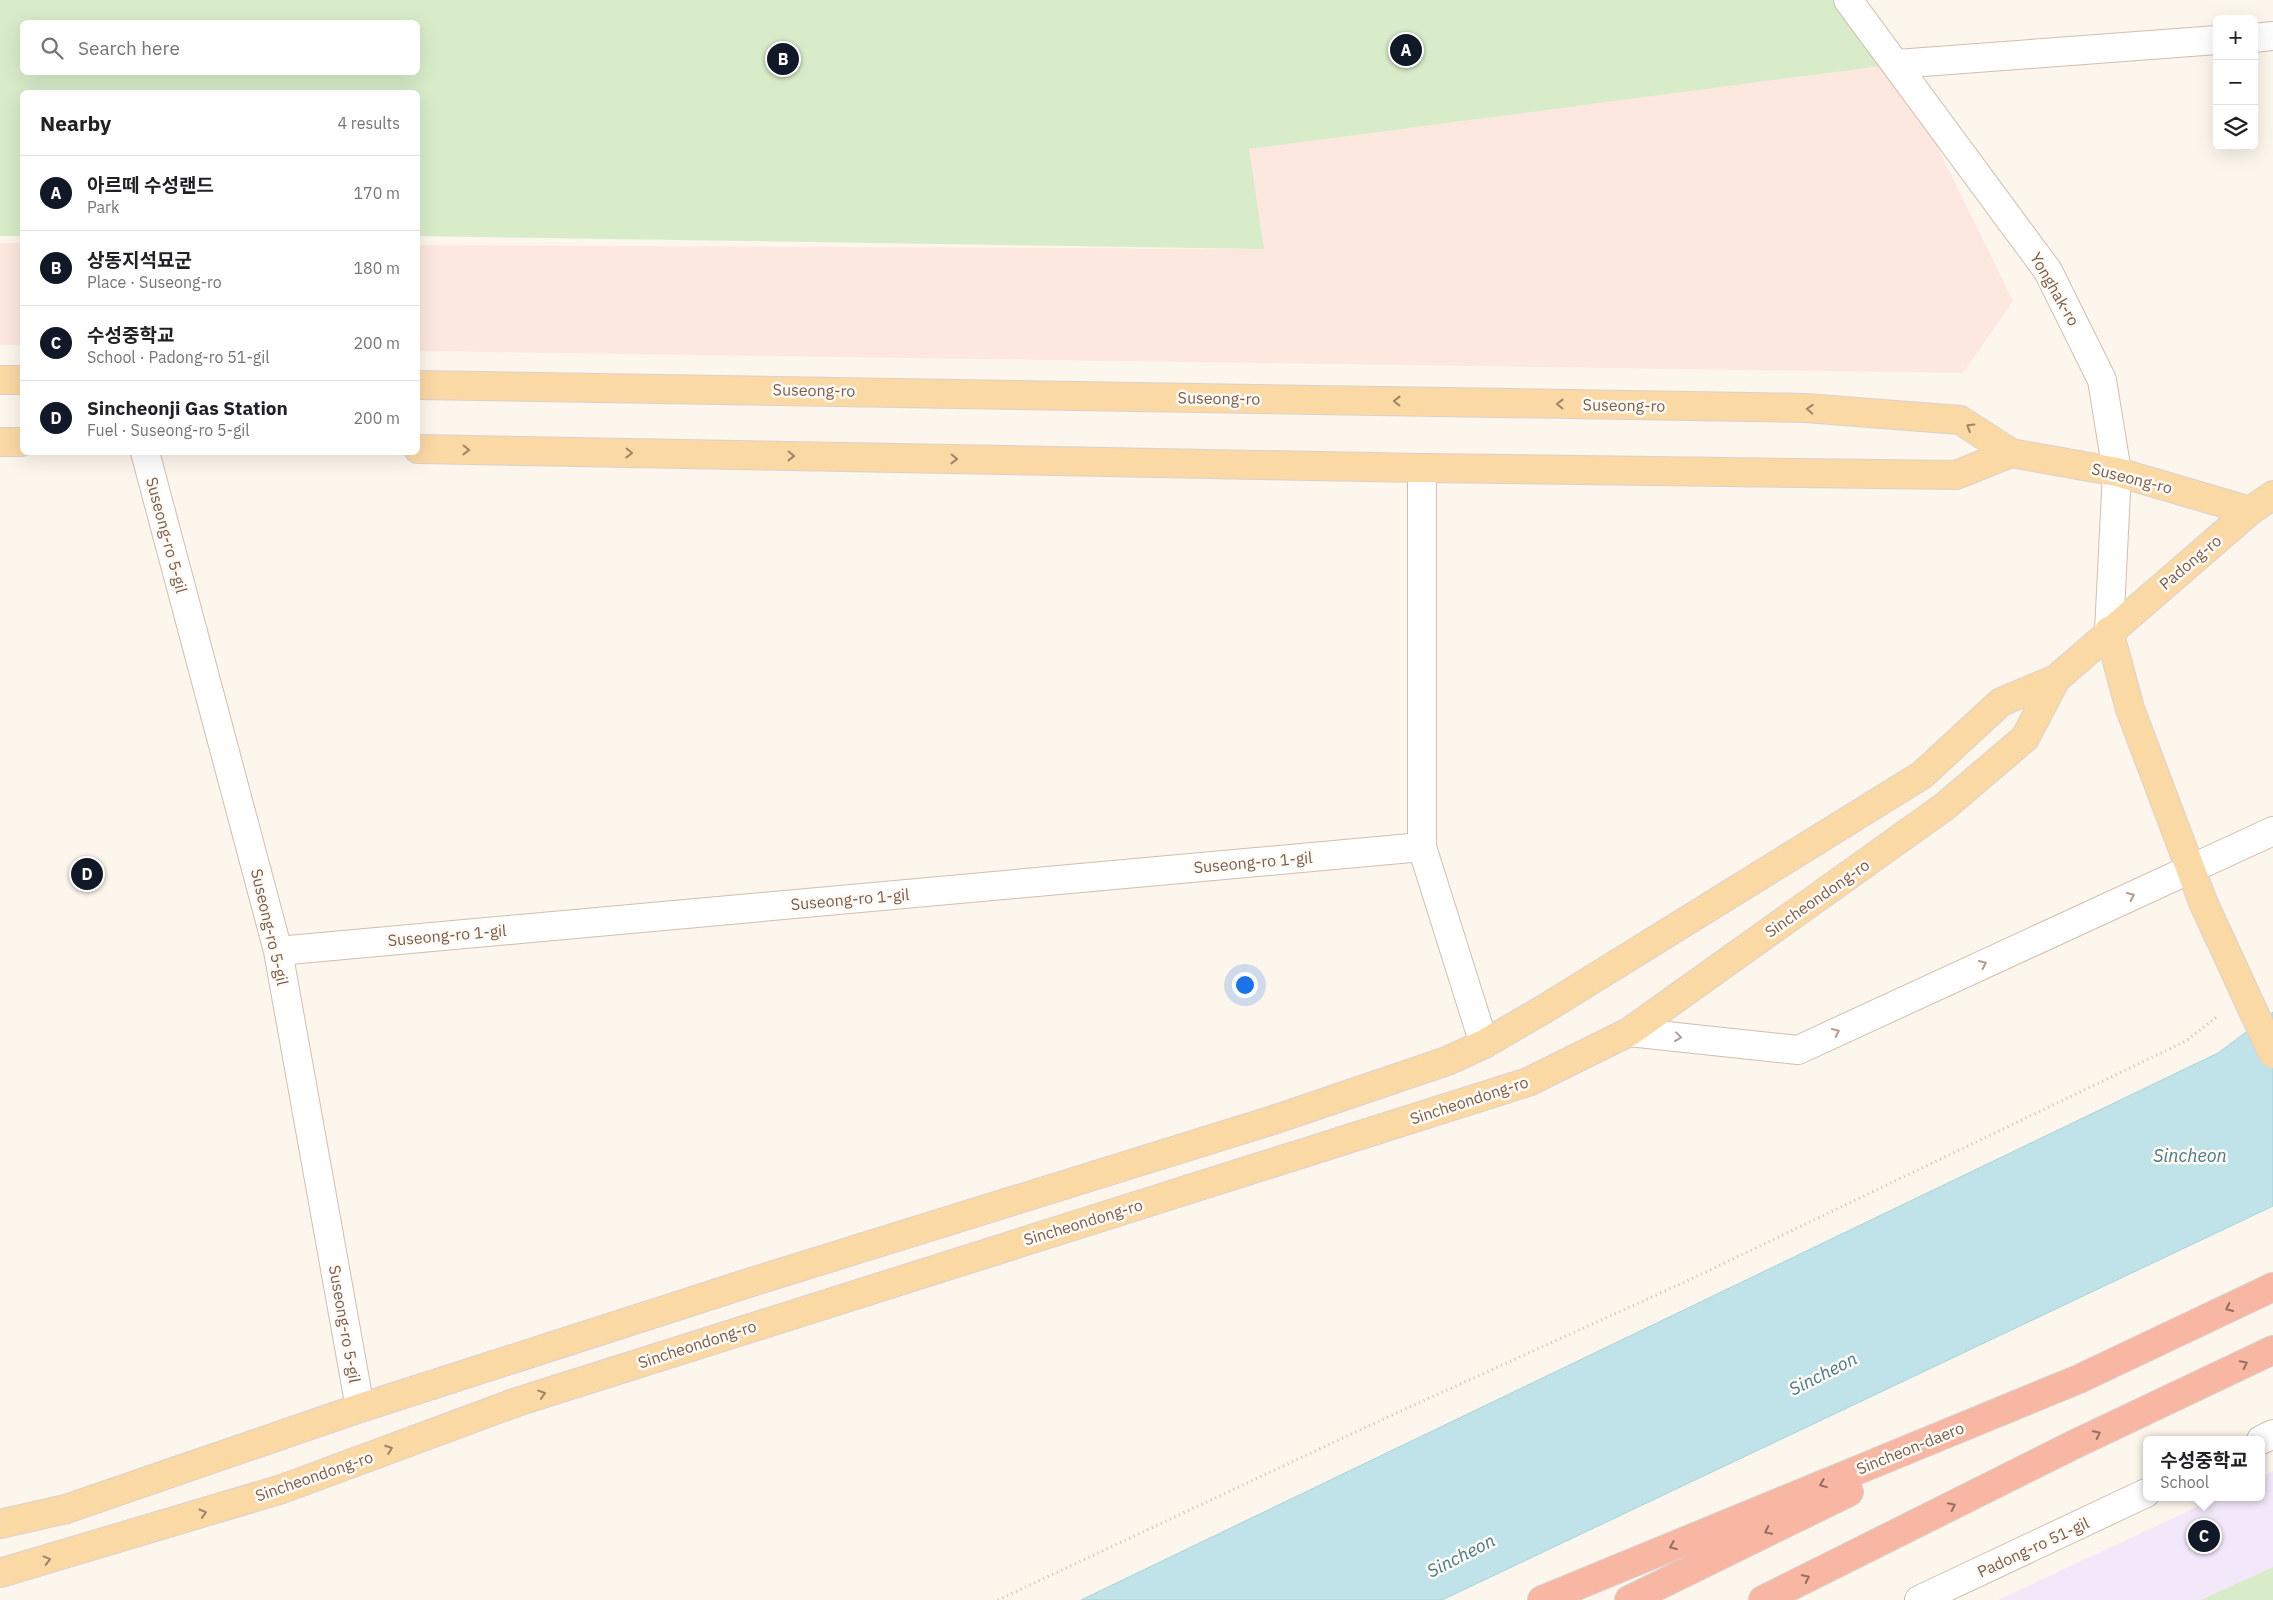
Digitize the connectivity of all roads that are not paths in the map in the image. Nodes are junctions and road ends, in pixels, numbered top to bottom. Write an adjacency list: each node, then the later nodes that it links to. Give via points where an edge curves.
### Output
1 (1848, 0): 5 (street, Yonghak-ro)
2 (2273, 36): 3 (street)
3 (2258, 38)
4 (2213, 40): 5 (street)
5 (1897, 64): 15 (street, Yonghak-ro, via 2048,271 2102,380)
6 (0, 380): 7 (main road)
7 (20, 380)
8 (420, 385): 12 (main road, Suseong-ro, one-way to 8, via 1960,420 1805,408)
9 (0, 442): 10 (main road)
10 (20, 442)
11 (420, 449): 14 (main road, one-way to 14)
12 (2011, 453): 14 (main road, via 1956,475); 15 (main road, Suseong-ro)
13 (146, 455): 23 (street, Suseong-ro 5-gil)
14 (1422, 468): 21 (street)
15 (2117, 472): 17 (main road, Suseong-ro); 18 (street, Yonghak-ro)
16 (2273, 495): 17 (main road, Padong-ro)
17 (2250, 511): 18 (main road, Padong-ro)
18 (2109, 631): 19 (main road, Sincheondong-ro); 22 (main road, via 2130,709)
19 (2056, 679): 24 (main road, Sincheondong-ro, via 2025,738 1944,807); 25 (main road, Sincheondong-ro, via 2001,702 1922,775)
20 (2273, 831): 22 (street)
21 (1422, 847): 23 (street, Suseong-ro 1-gil); 25 (street)
22 (2188, 869): 24 (street, one-way to 22, via 1798,1050); 26 (main road, bridge)
23 (278, 951): 30 (street, Suseong-ro 5-gil)
24 (1629, 1032): 33 (main road, Sincheondong-ro, one-way to 24, via 282,1489 526,1399 1528,1082)
25 (1484, 1044): 30 (main road, Sincheondong-ro, via 1447,1061 1273,1120)
26 (2273, 1054)
27 (2273, 1287): 29 (highway, Sincheon-daero, one-way to 29)
28 (2273, 1350): 36 (highway, one-way to 28, via 2073,1445)
29 (2079, 1379): 34 (highway, Sincheon-daero, one-way to 34); 35 (highway, one-way to 35)
30 (360, 1408): 32 (main road, Sincheondong-ro, via 66,1509)
31 (2143, 1494): 37 (street, Padong-ro 51-gil)
32 (0, 1524)
33 (0, 1573)
34 (1542, 1600)
35 (1629, 1600)
36 (1763, 1600)
37 (1919, 1600)

